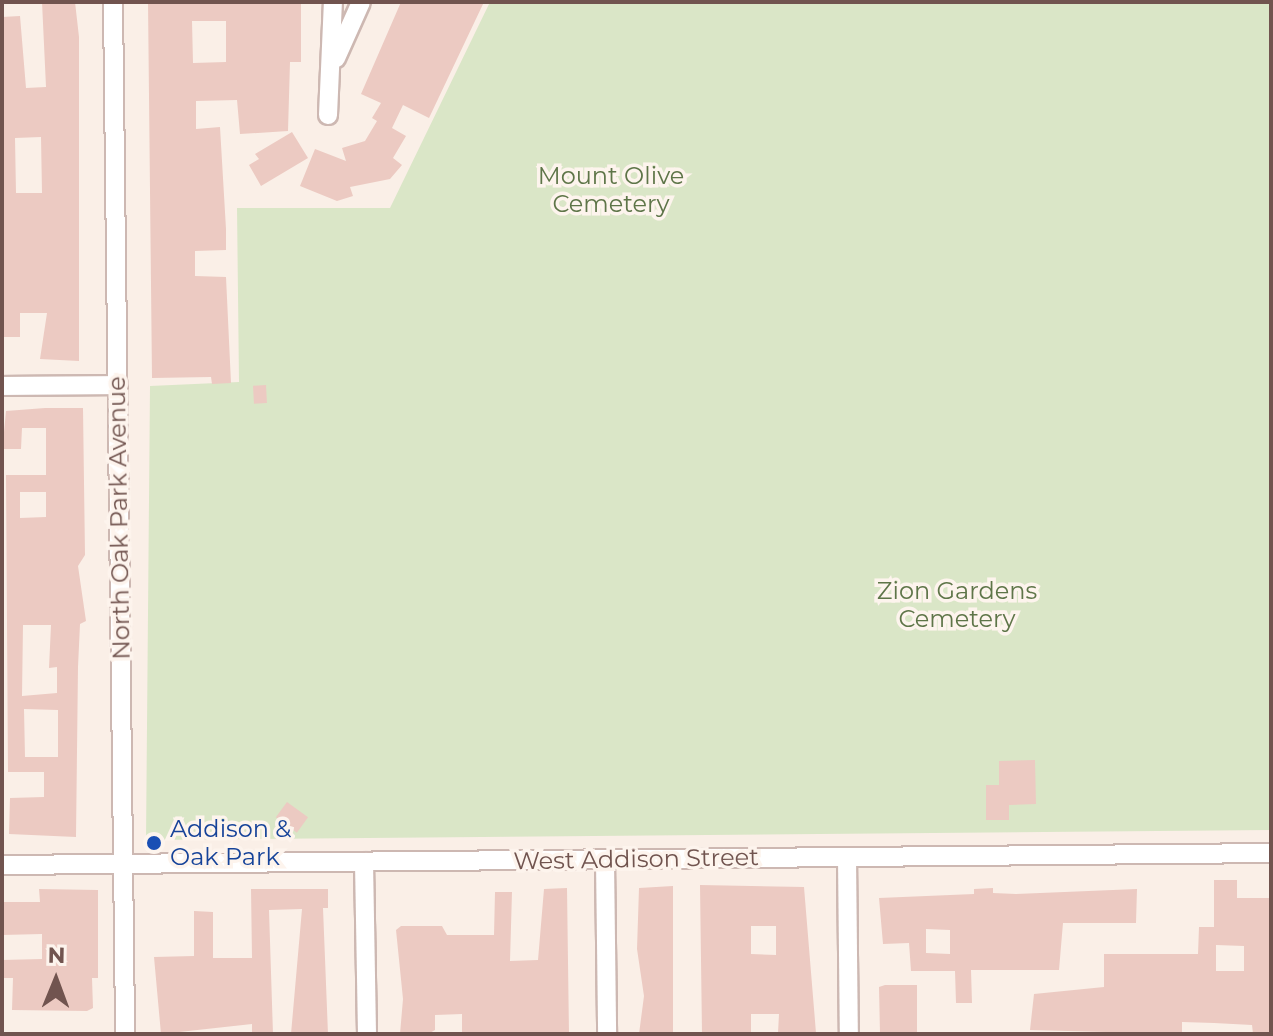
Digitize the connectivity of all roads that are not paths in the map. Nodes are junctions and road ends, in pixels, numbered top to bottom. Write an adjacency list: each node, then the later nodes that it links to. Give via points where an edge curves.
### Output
1 (113, 2): 6 (street, North Oak Park Avenue)
2 (333, 2): 4 (street)
3 (361, 2): 4 (street)
4 (333, 64): 5 (street)
5 (328, 115)
6 (118, 385): 7 (street); 12 (street, North Oak Park Avenue)
7 (2, 386)
8 (1271, 853): 9 (street, West Addison Street)
9 (847, 857): 10 (street, West Addison Street); 17 (street)
10 (605, 860): 11 (street, West Addison Street); 16 (street)
11 (364, 862): 12 (street, West Addison Street); 15 (street)
12 (123, 864): 13 (street, West Addison Street); 14 (street, North Oak Park Avenue)
13 (2, 865)
14 (125, 1034)
15 (367, 1034)
16 (607, 1034)
17 (849, 1034)

